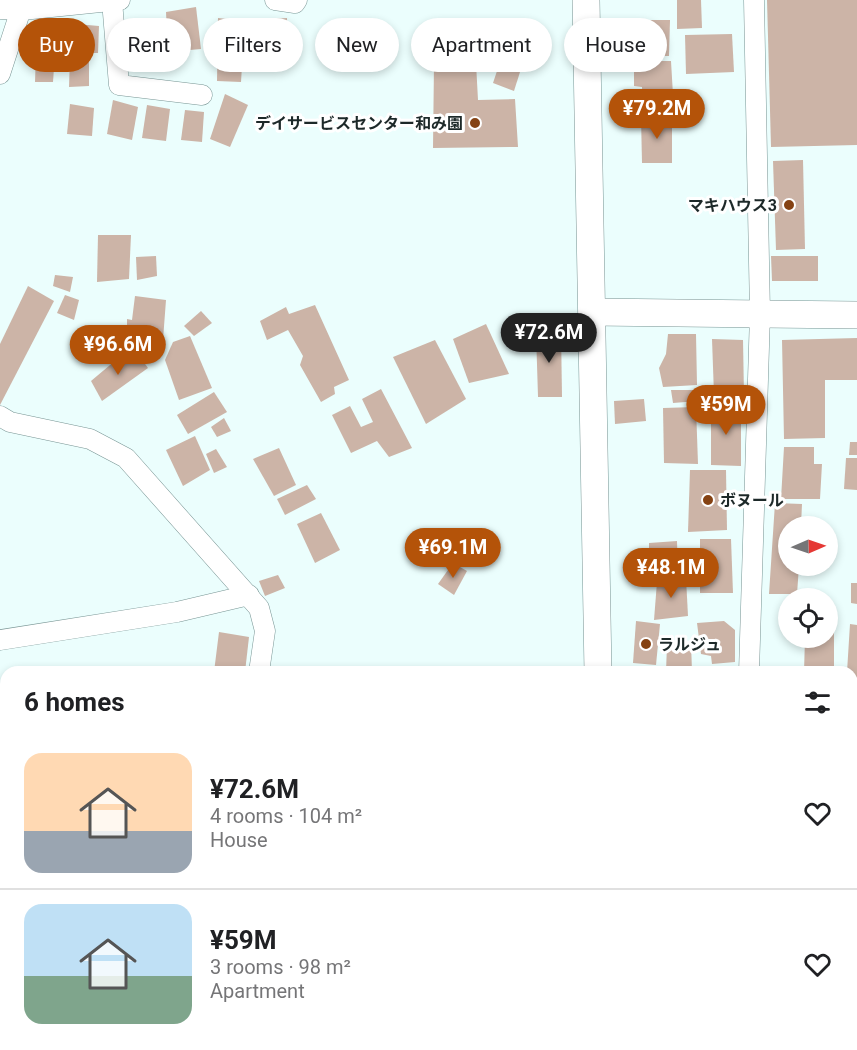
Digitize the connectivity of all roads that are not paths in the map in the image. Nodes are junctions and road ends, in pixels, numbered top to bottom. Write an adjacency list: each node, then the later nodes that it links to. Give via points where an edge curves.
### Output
1 (116, 0): 6 (street); 9 (street, via 119,85)
2 (275, 0): 3 (street)
3 (297, 0)
4 (586, 0): 10 (street)
5 (754, 0): 11 (street)
6 (23, 5): 7 (street); 8 (street)
7 (0, 9)
8 (0, 74)
9 (202, 95)
10 (593, 312): 11 (street); 17 (street)
11 (760, 314): 12 (street); 18 (street)
12 (857, 315)
13 (0, 416): 14 (street, via 10,422 90,439 126,458)
14 (249, 595): 15 (street, via 177,612); 16 (street, via 259,608 265,631)
15 (0, 640)
16 (260, 666)
17 (598, 666)
18 (749, 666)

